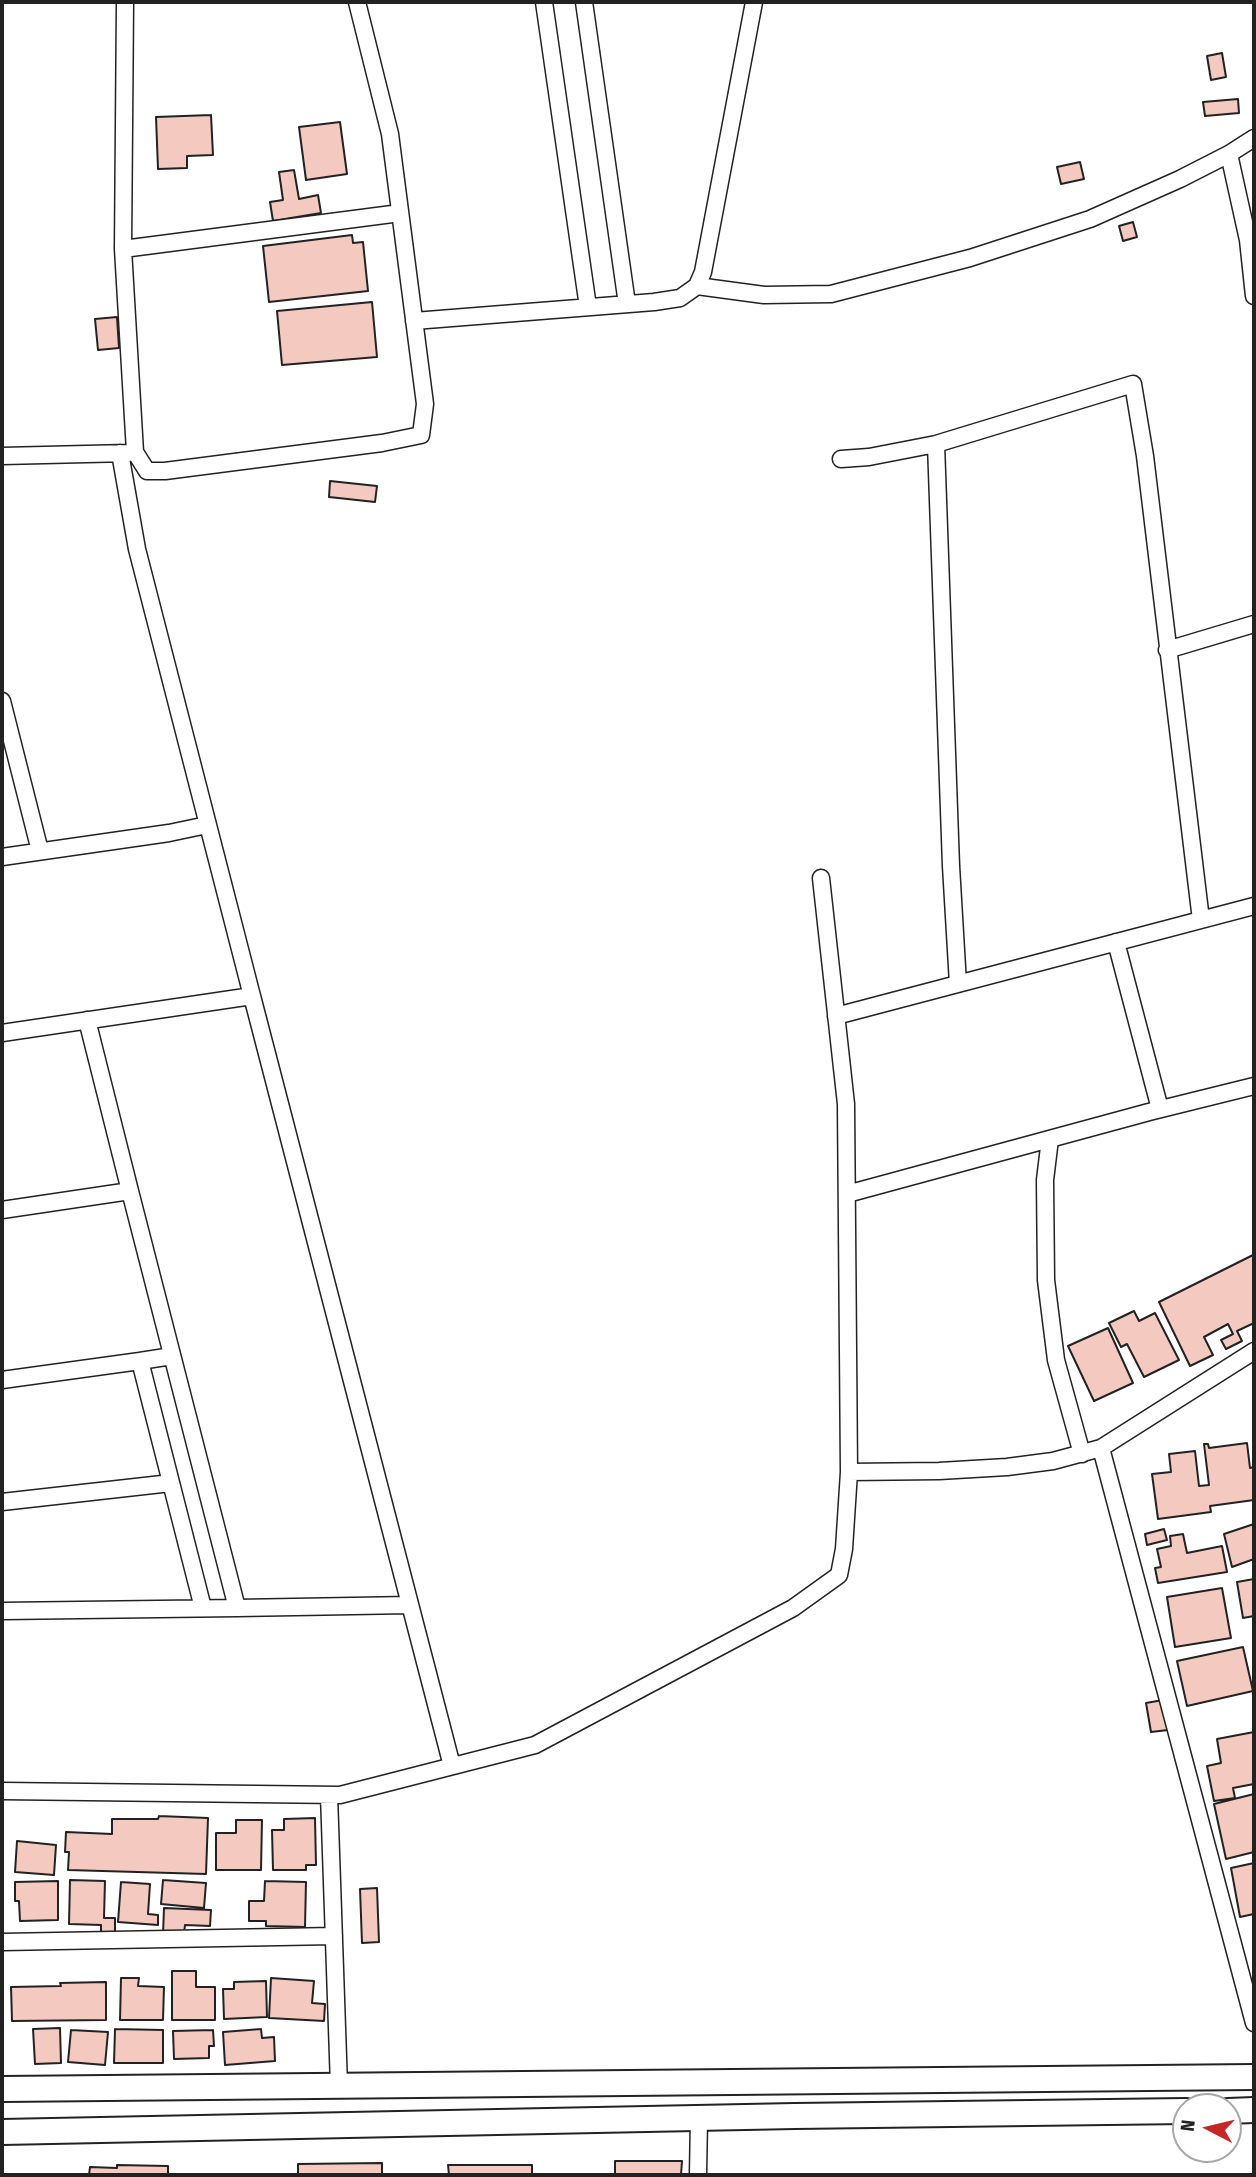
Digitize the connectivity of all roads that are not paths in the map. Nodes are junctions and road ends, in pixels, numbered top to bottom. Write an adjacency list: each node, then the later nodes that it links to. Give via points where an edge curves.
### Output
1 (125, 2): 9 (street)
2 (357, 2): 8 (street, via 390,134)
3 (544, 2): 13 (street)
4 (584, 2): 12 (street)
5 (754, 2): 10 (street)
6 (1254, 138): 7 (street)
7 (1229, 154): 10 (street, via 1090,219 970,258 831,294 764,295); 11 (street, via 1248,240)
8 (400, 213): 9 (street); 14 (street)
9 (123, 249): 16 (street)
10 (697, 286): 12 (street, via 680,298)
11 (1254, 296)
12 (627, 304): 13 (street)
13 (588, 307): 14 (street)
14 (414, 321): 16 (street, via 425,404 421,435 165,471 147,471)
15 (936, 444): 18 (street); 20 (street, via 1133,384); 29 (street)
16 (128, 453): 17 (street); 22 (street, via 137,549)
17 (2, 456)
18 (841, 459)
19 (1254, 624): 20 (street)
20 (1167, 650): 27 (street)
21 (2, 701): 23 (street)
22 (207, 825): 23 (street); 30 (street)
23 (40, 851): 24 (street)
24 (2, 857)
25 (821, 877): 31 (street)
26 (1254, 906): 27 (street)
27 (1201, 920): 28 (street)
28 (1116, 942): 29 (street); 35 (street)
29 (958, 984): 31 (street)
30 (252, 996): 32 (street); 49 (street)
31 (836, 1016): 38 (street, via 846,1104)
32 (87, 1020): 33 (street); 37 (street)
33 (2, 1033)
34 (1254, 1086): 35 (street)
35 (1160, 1109): 36 (street)
36 (1050, 1139): 38 (street); 45 (street, via 1045,1181 1046,1280 1056,1360)
37 (130, 1191): 39 (street); 41 (street)
38 (846, 1194): 46 (street)
39 (2, 1210)
40 (1254, 1350): 44 (street)
41 (173, 1356): 42 (street); 51 (street)
42 (140, 1361): 43 (street); 47 (street)
43 (2, 1380)
44 (1101, 1448): 45 (street); 58 (street)
45 (1082, 1454): 46 (street, via 1007,1467)
46 (849, 1472): 53 (street, via 839,1576 793,1608 535,1745)
47 (171, 1483): 48 (street); 50 (street)
48 (2, 1502)
49 (410, 1605): 51 (street); 53 (street)
50 (203, 1608): 51 (street); 52 (street)
51 (237, 1608)
52 (2, 1611)
53 (452, 1766): 55 (street)
54 (2, 1791): 55 (street)
55 (329, 1794): 56 (street)
56 (334, 1936): 57 (street); 60 (street)
57 (2, 1942)
58 (1254, 2023)
59 (1254, 2077): 60 (main road)
60 (339, 2086): 61 (main road)
61 (2, 2089)
62 (1172, 2111): 63 (main road)
63 (699, 2118): 64 (main road); 65 (street)
64 (2, 2132)
65 (698, 2175)

